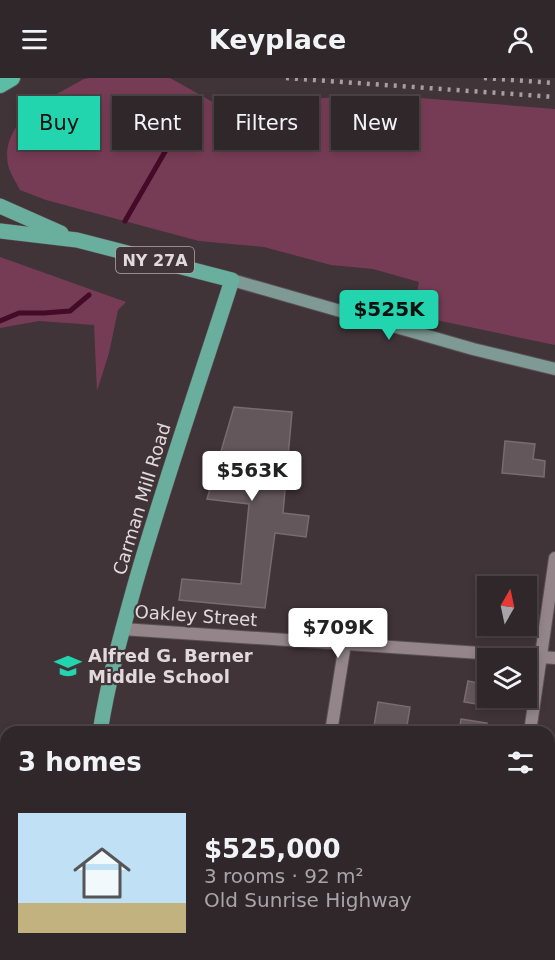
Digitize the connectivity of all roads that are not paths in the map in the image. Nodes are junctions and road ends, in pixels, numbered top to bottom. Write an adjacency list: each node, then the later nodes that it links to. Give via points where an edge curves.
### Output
1 (0, 206): 3 (main road, NY 27A)
2 (0, 231): 3 (main road, NY 27A)
3 (77, 240): 4 (main road, NY 27A)
4 (232, 280): 5 (main road); 7 (main road, Carman Mill Road)
5 (555, 369)
6 (555, 558): 9 (street)
7 (122, 630): 8 (street, Oakley Street); 11 (main road, Carman Mill Road)
8 (345, 644): 9 (street, Oakley Street); 12 (street)
9 (541, 657): 10 (street, Oakley Street); 13 (street)
10 (555, 658)
11 (101, 726)
12 (333, 726)
13 (531, 726)

